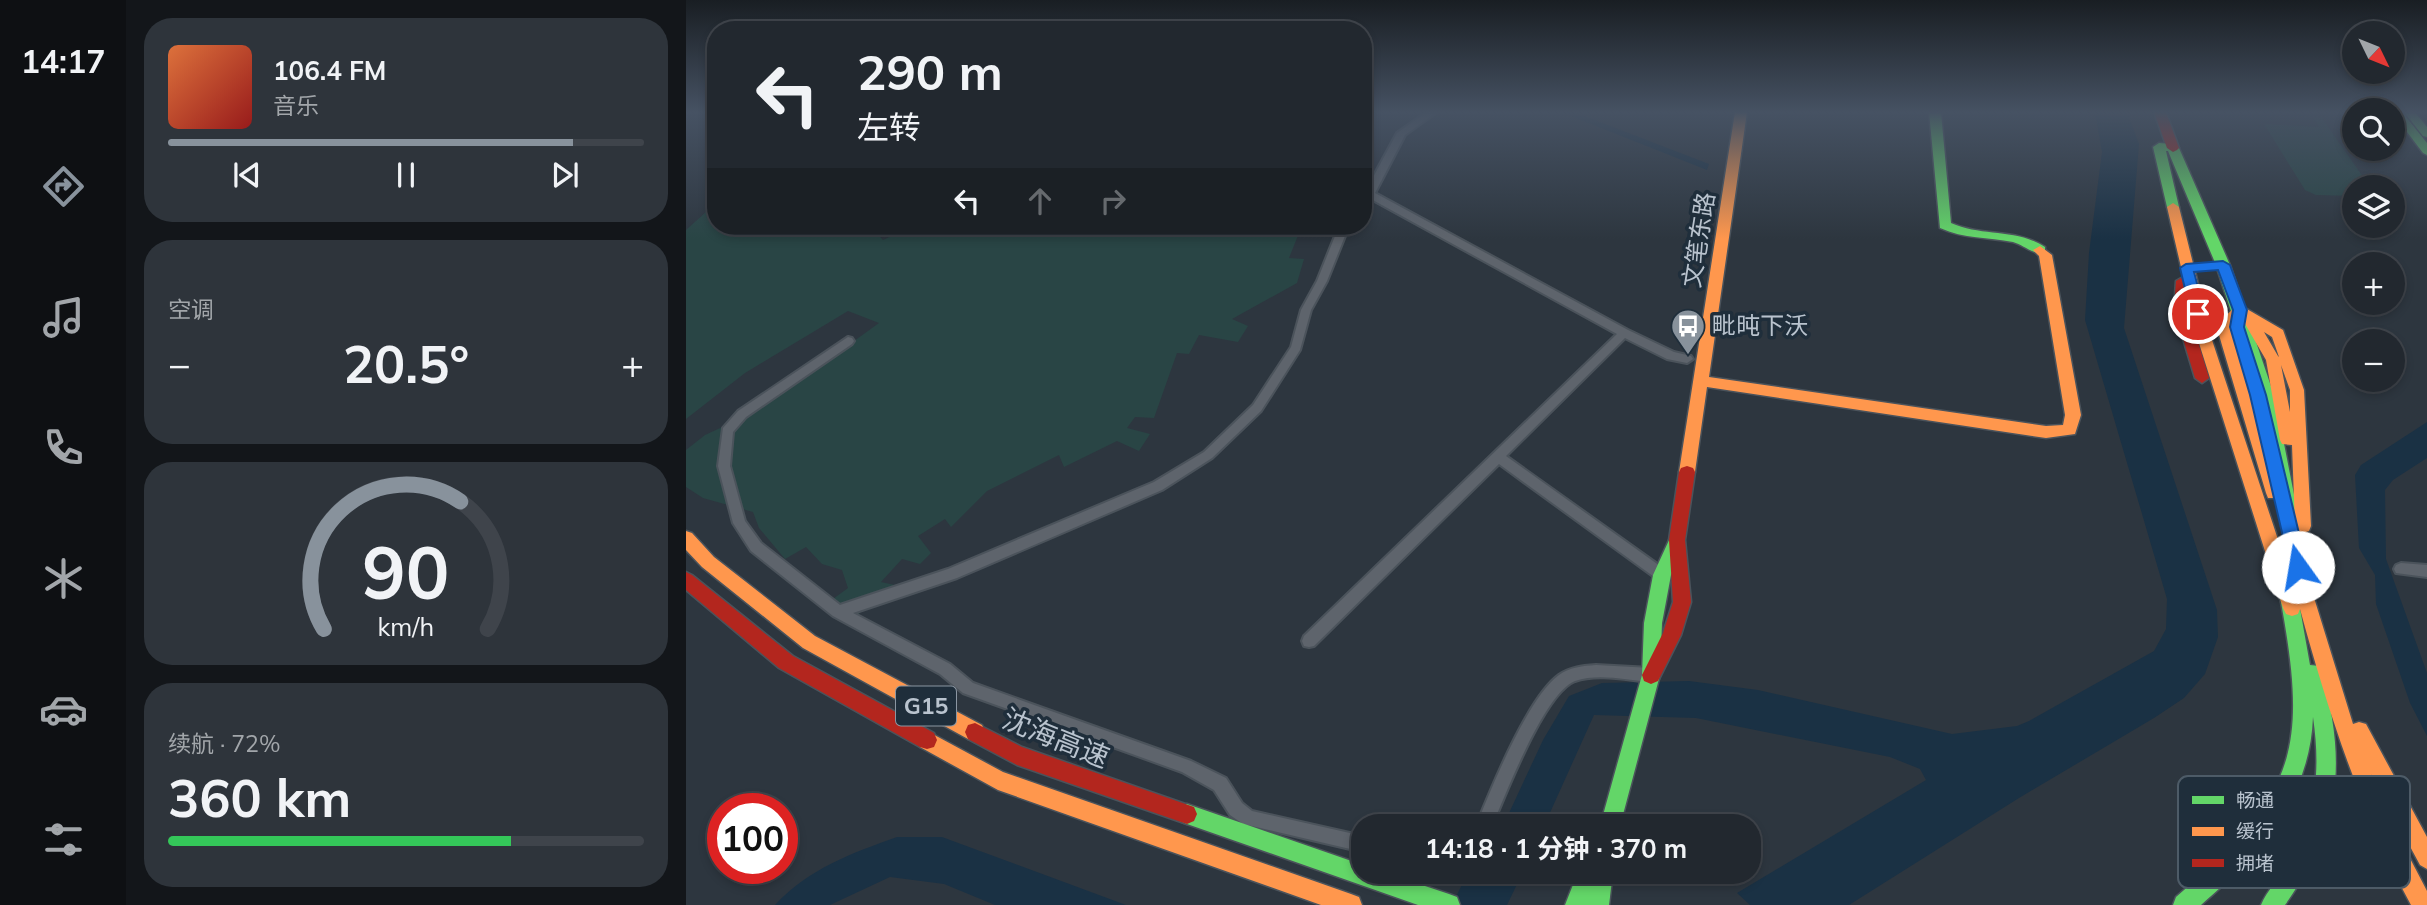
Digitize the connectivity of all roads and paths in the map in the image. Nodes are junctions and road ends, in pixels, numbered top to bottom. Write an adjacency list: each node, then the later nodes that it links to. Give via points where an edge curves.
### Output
1 (1390, 154): 6 (street)
2 (1735, 154): 14 (main road, 文笔东路)
3 (1939, 154): 14 (main road, via 1945,225 1960,233 2030,243 2044,253 2073,415 2070,430 2046,432)
4 (2168, 154): 9 (main road)
5 (2168, 154): 9 (main road)
6 (1372, 188)
7 (1372, 196): 11 (street)
8 (1340, 235): 24 (street, via 1306,310 1296,347 1257,408 1208,456 1158,486 965,568)
9 (2205, 267): 10 (main road); 23 (main road, via 2217,382)
10 (2240, 310): 22 (main road, via 2267,398); 22 (main road, via 2270,333 2292,400)
11 (1624, 333): 13 (street); 15 (street)
12 (848, 341): 24 (street, via 742,414 727,431 724,466 739,523 756,547)
13 (1687, 359)
14 (1700, 381): 17 (main road, 文笔东路)
15 (1498, 457): 20 (street); 25 (street)
16 (686, 538): 42 (main road, 沈海高速 / G15, via 708,562 809,642 1017,755)
17 (1677, 540): 20 (main road, 文笔东路); 26 (main road, 文笔东路, via 1681,610)
18 (2401, 569): 19 (street)
19 (2427, 571)
20 (1662, 575): 26 (main road, 文笔东路, via 1653,623)
21 (686, 580): 41 (main road, G15, via 786,662 998,780)
22 (2304, 591): 29 (main road, via 2332,696); 30 (main road)
23 (2292, 608): 27 (main road, via 2306,700 2304,742); 28 (main road, via 2321,701)
24 (838, 612): 34 (street, via 945,669 968,688 1186,766 1220,784 1236,809 1249,818)
25 (1309, 641)
26 (1651, 675): 31 (street, via 1586,672 1566,679 1531,724); 32 (main road, 文笔东路)
27 (2295, 776)
28 (2329, 776)
29 (2361, 776)
30 (2381, 776)
31 (1490, 814)
32 (1613, 814)
33 (2410, 828): 35 (main road)
34 (1351, 841)
35 (2427, 858)
36 (2410, 880): 47 (main road)
37 (1584, 884): 43 (main road)
38 (1601, 884): 44 (main road)
39 (2208, 888): 45 (main road)
40 (2284, 888): 46 (main road)
41 (1351, 905)
42 (1449, 905)
43 (1576, 905)
44 (1598, 905)
45 (2184, 905)
46 (2273, 905)
47 (2423, 905)

